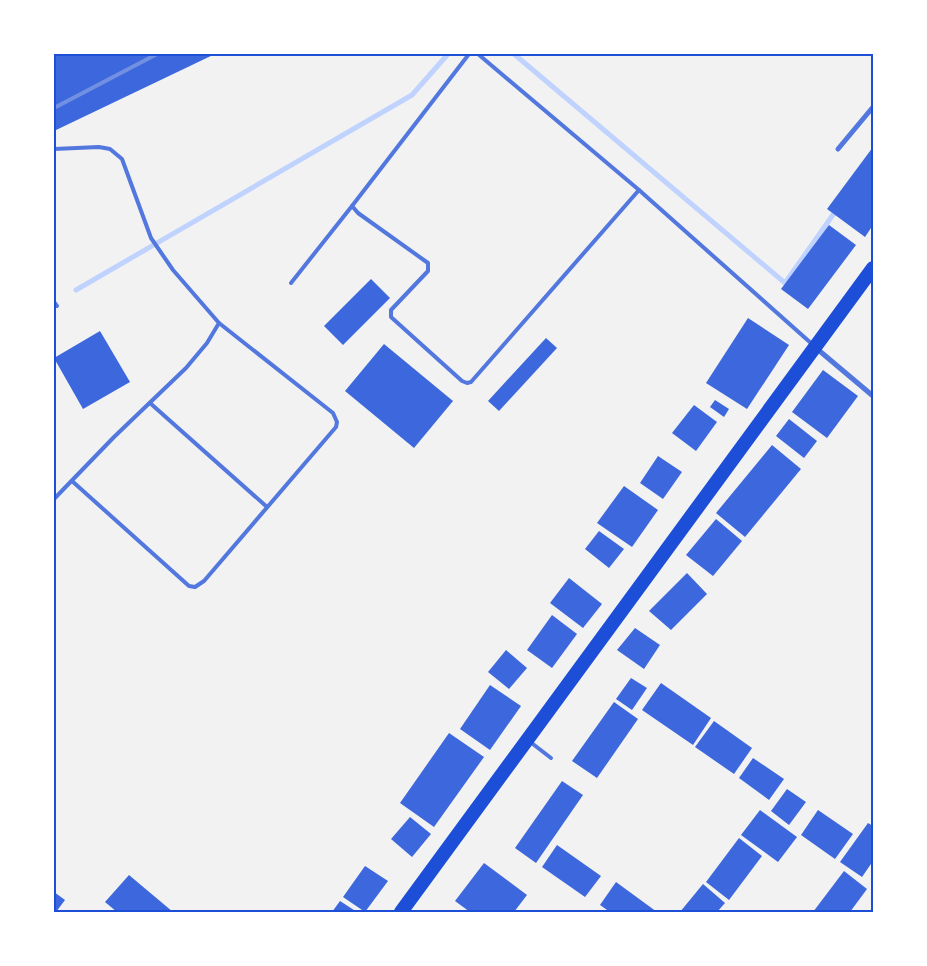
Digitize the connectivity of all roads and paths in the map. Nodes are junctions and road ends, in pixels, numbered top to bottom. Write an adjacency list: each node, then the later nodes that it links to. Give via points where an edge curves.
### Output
1 (469, 54): 7 (lane)
2 (478, 54): 6 (lane)
3 (873, 107): 5 (street)
4 (54, 149): 12 (lane, via 99,147 110,149 122,159 151,238 173,270)
5 (838, 149)
6 (639, 190): 7 (lane, via 469,383 462,381 391,317 391,310 428,271 428,263 358,214); 13 (lane)
7 (352, 206): 9 (lane)
8 (873, 268): 13 (highway)
9 (291, 283)
10 (54, 302): 11 (lane)
11 (57, 306)
12 (219, 323): 15 (lane, via 196,357); 18 (lane, via 333,413 337,422)
13 (816, 348): 14 (street); 19 (highway)
14 (873, 396)
15 (150, 403): 16 (lane); 18 (lane)
16 (72, 481): 17 (lane); 18 (lane, via 189,586 195,587 204,581)
17 (54, 498)
18 (267, 507)
19 (526, 740): 20 (lane); 21 (highway)
20 (551, 758)
21 (401, 912)

